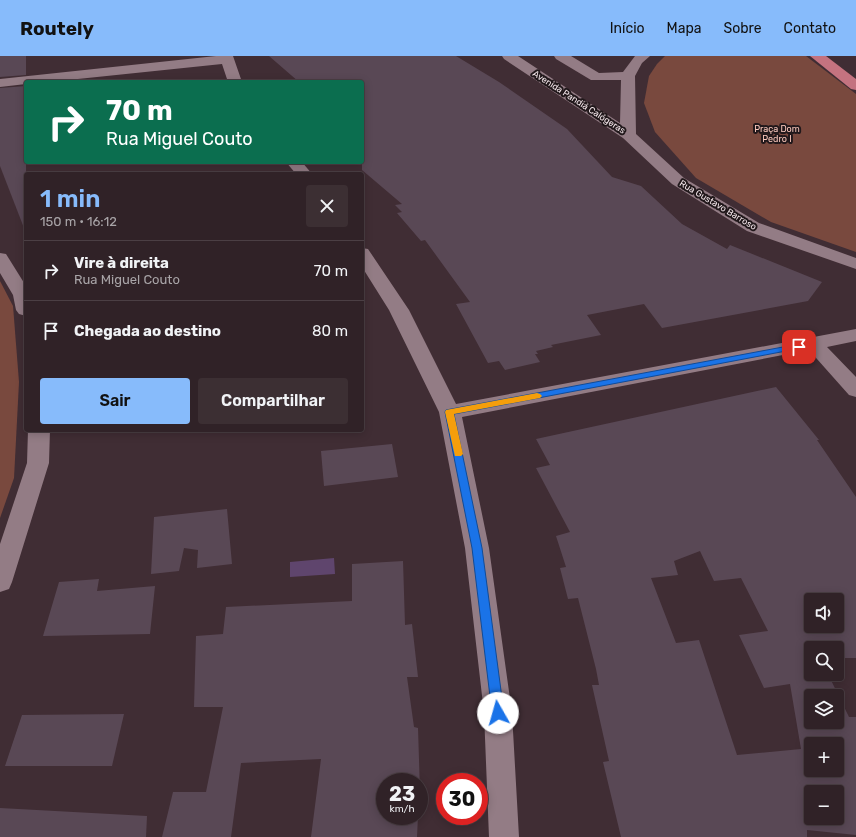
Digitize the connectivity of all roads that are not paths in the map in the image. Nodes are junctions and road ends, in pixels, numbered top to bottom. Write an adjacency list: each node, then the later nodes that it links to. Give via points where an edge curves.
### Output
1 (509, 56): 13 (street, Avenida Pandiá Calógeras)
2 (561, 56): 11 (street)
3 (643, 56): 6 (street)
4 (817, 56): 12 (main road)
5 (226, 57): 8 (street); 9 (street)
6 (628, 76): 11 (street); 14 (street)
7 (24, 80): 10 (street)
8 (26, 80)
9 (234, 80)
10 (0, 83)
11 (590, 85): 13 (street)
12 (856, 86)
13 (567, 94): 14 (street, Avenida Pandiá Calógeras)
14 (628, 135): 19 (street, Rua Gustavo Barroso, via 678,181 753,227)
15 (296, 164): 16 (street)
16 (302, 172)
17 (364, 256): 24 (street, via 399,310)
18 (0, 258): 20 (street)
19 (856, 264)
20 (24, 302)
21 (856, 336): 22 (street)
22 (814, 344): 23 (street); 24 (street)
23 (856, 390)
24 (450, 412): 27 (street, via 477,548 498,713)
25 (40, 432): 26 (street, via 38,463)
26 (0, 582)
27 (504, 837)

